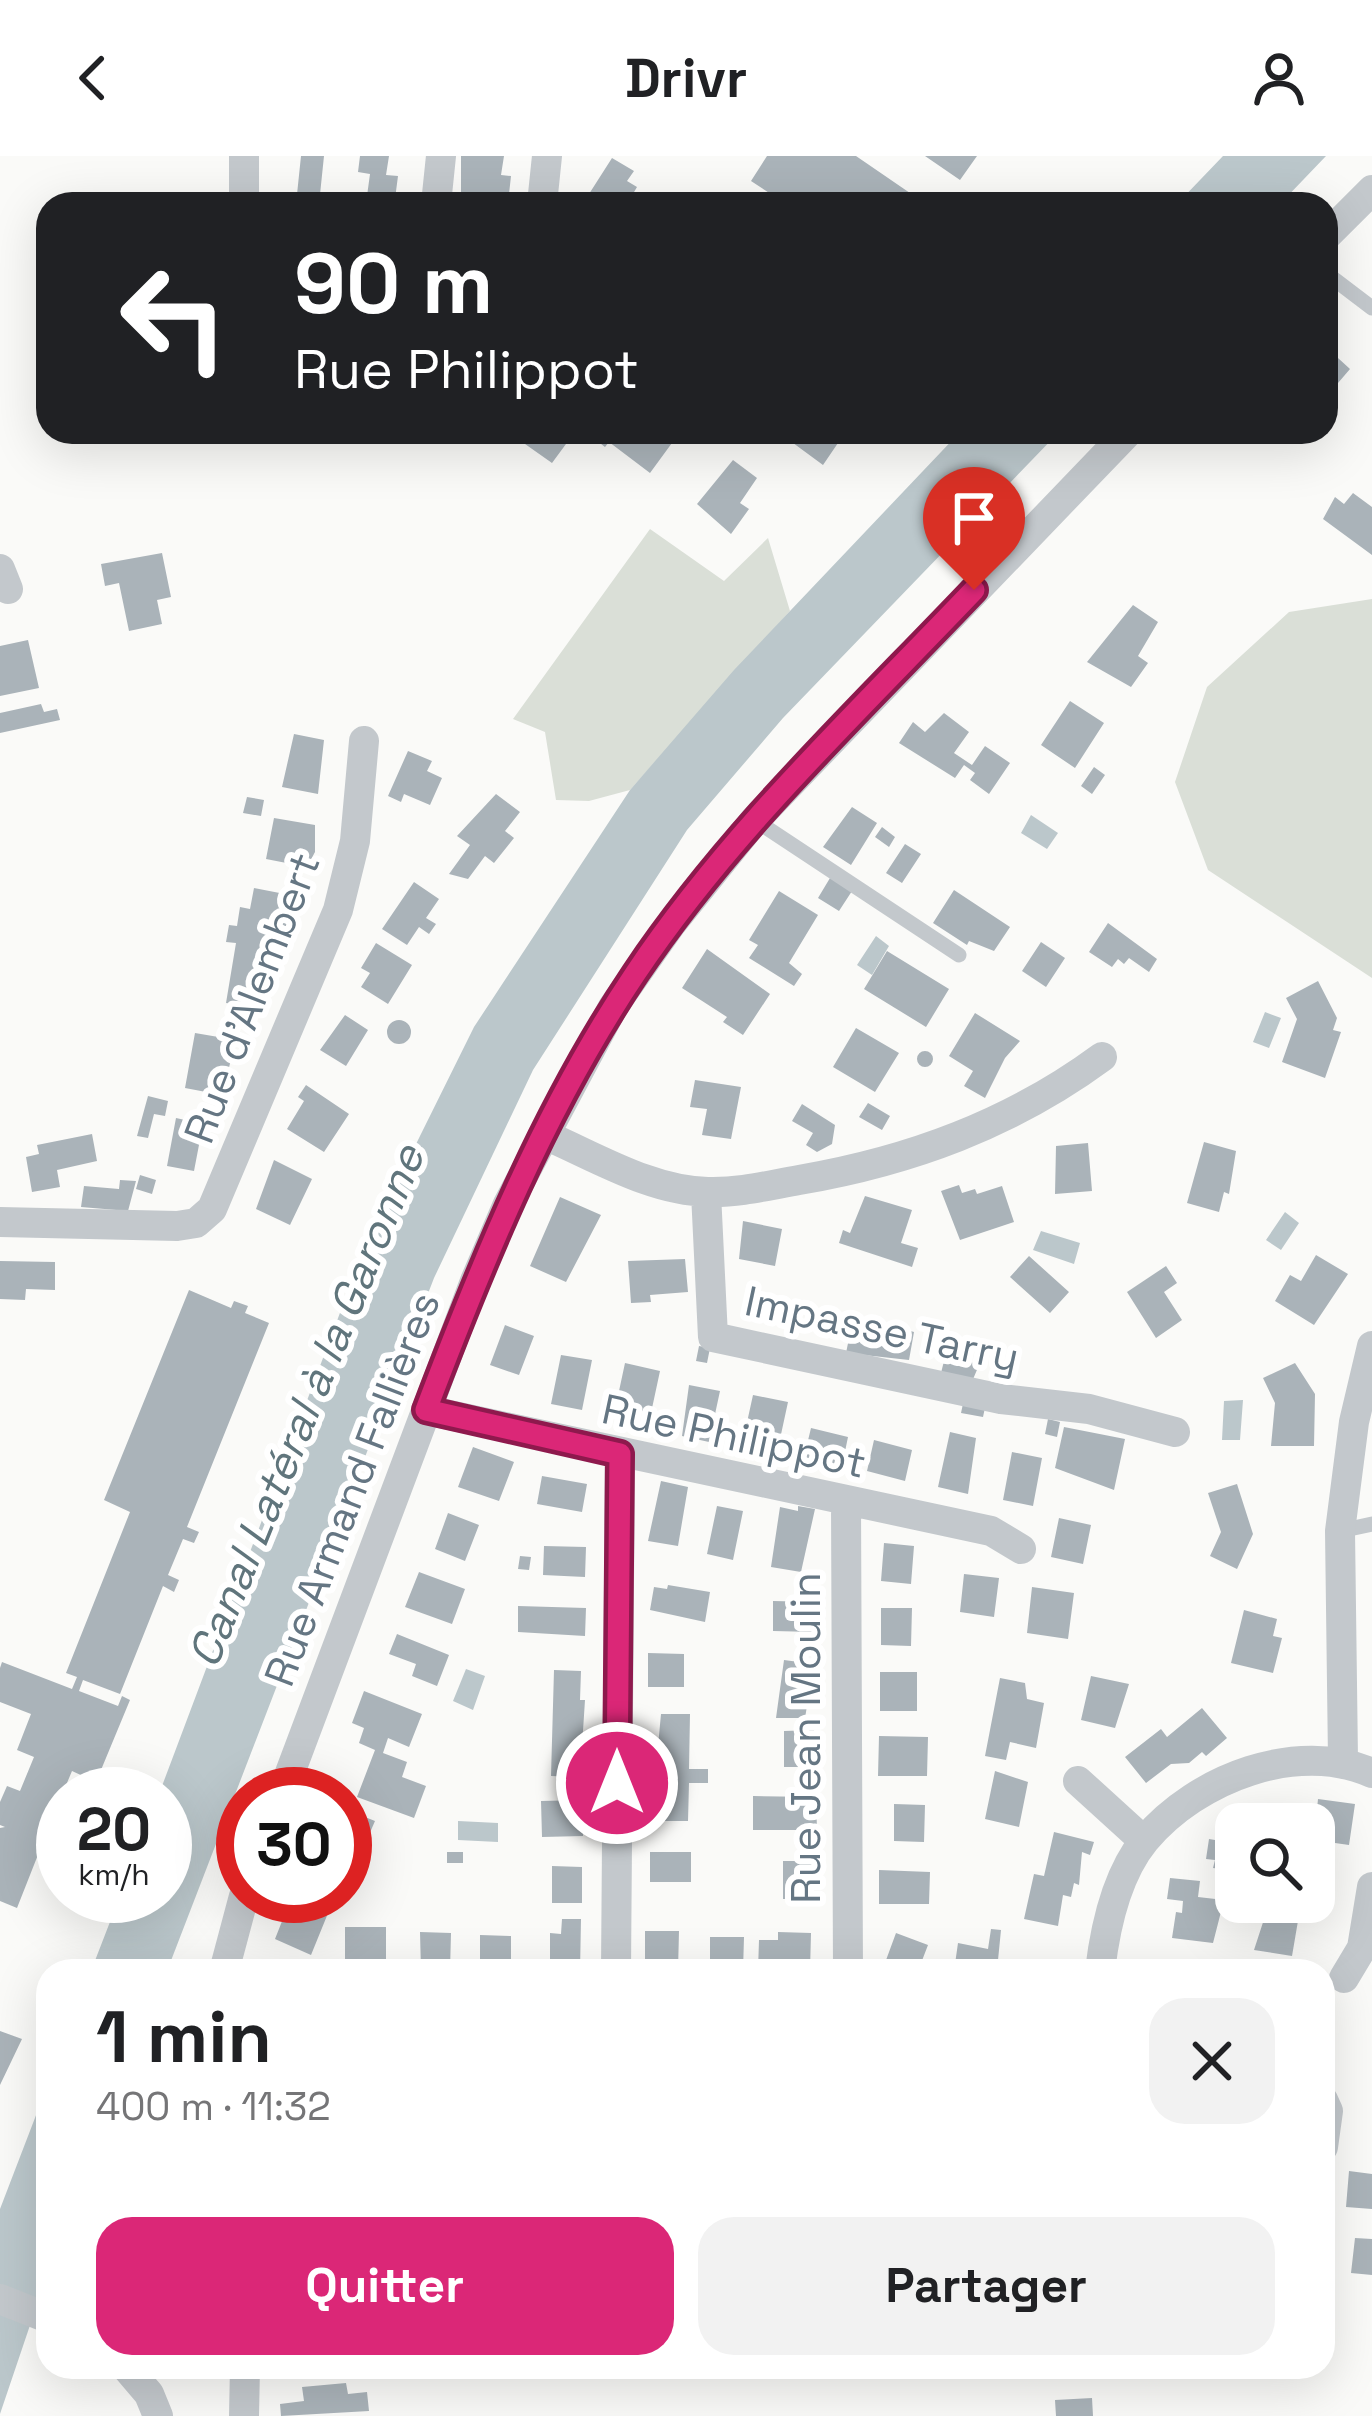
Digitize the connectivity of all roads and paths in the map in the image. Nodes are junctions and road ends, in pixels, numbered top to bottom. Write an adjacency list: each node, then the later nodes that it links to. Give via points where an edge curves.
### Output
1 (244, 156): 5 (street)
2 (441, 156): 6 (street)
3 (547, 156): 7 (street)
4 (1372, 190): 8 (street)
5 (244, 192)
6 (437, 192)
7 (543, 192)
8 (1338, 224)
9 (1338, 282): 10 (lane)
10 (1372, 308)
11 (1116, 444): 13 (street, Rue Armand Fallières)
12 (364, 741): 18 (street, Rue d'Alembert, via 356,841 338,910 212,1209 177,1226)
13 (755, 820): 14 (lane); 16 (street, Rue Armand Fallières, via 636,971)
14 (959, 955)
15 (1102, 1057): 17 (street, via 1049,1096 945,1144 823,1176)
16 (545, 1135): 17 (street, via 651,1181); 20 (street, Rue Armand Fallières, via 508,1204)
17 (706, 1192): 21 (street, Impasse Tarry, via 713,1336)
18 (0, 1222)
19 (1372, 1346): 25 (street)
20 (426, 1410): 22 (street, Rue Philippot); 28 (street, Rue Armand Fallières)
21 (1175, 1432)
22 (620, 1454): 23 (street, Rue Philippot); 35 (street)
23 (847, 1504): 26 (street, Rue Philippot, via 991,1531); 36 (street, Rue Jean Moulin)
24 (1372, 1524): 25 (lane)
25 (1340, 1531): 27 (street)
26 (1021, 1550)
27 (1343, 1760): 29 (street); 31 (street, via 1296,1760 1238,1774)
28 (292, 1767)
29 (1372, 1773)
30 (1078, 1780): 31 (street)
31 (1144, 1841): 37 (street)
32 (1372, 1887): 38 (street, via 1362,1948)
33 (237, 1923): 34 (street)
34 (227, 1959)
35 (616, 1959)
36 (848, 1959)
37 (1102, 1959)
38 (1344, 1978)
39 (0, 2299): 40 (street)
40 (36, 2313)
41 (132, 2379): 45 (street)
42 (135, 2379): 46 (street)
43 (245, 2379): 44 (street)
44 (244, 2415)
45 (143, 2416)
46 (158, 2416)

